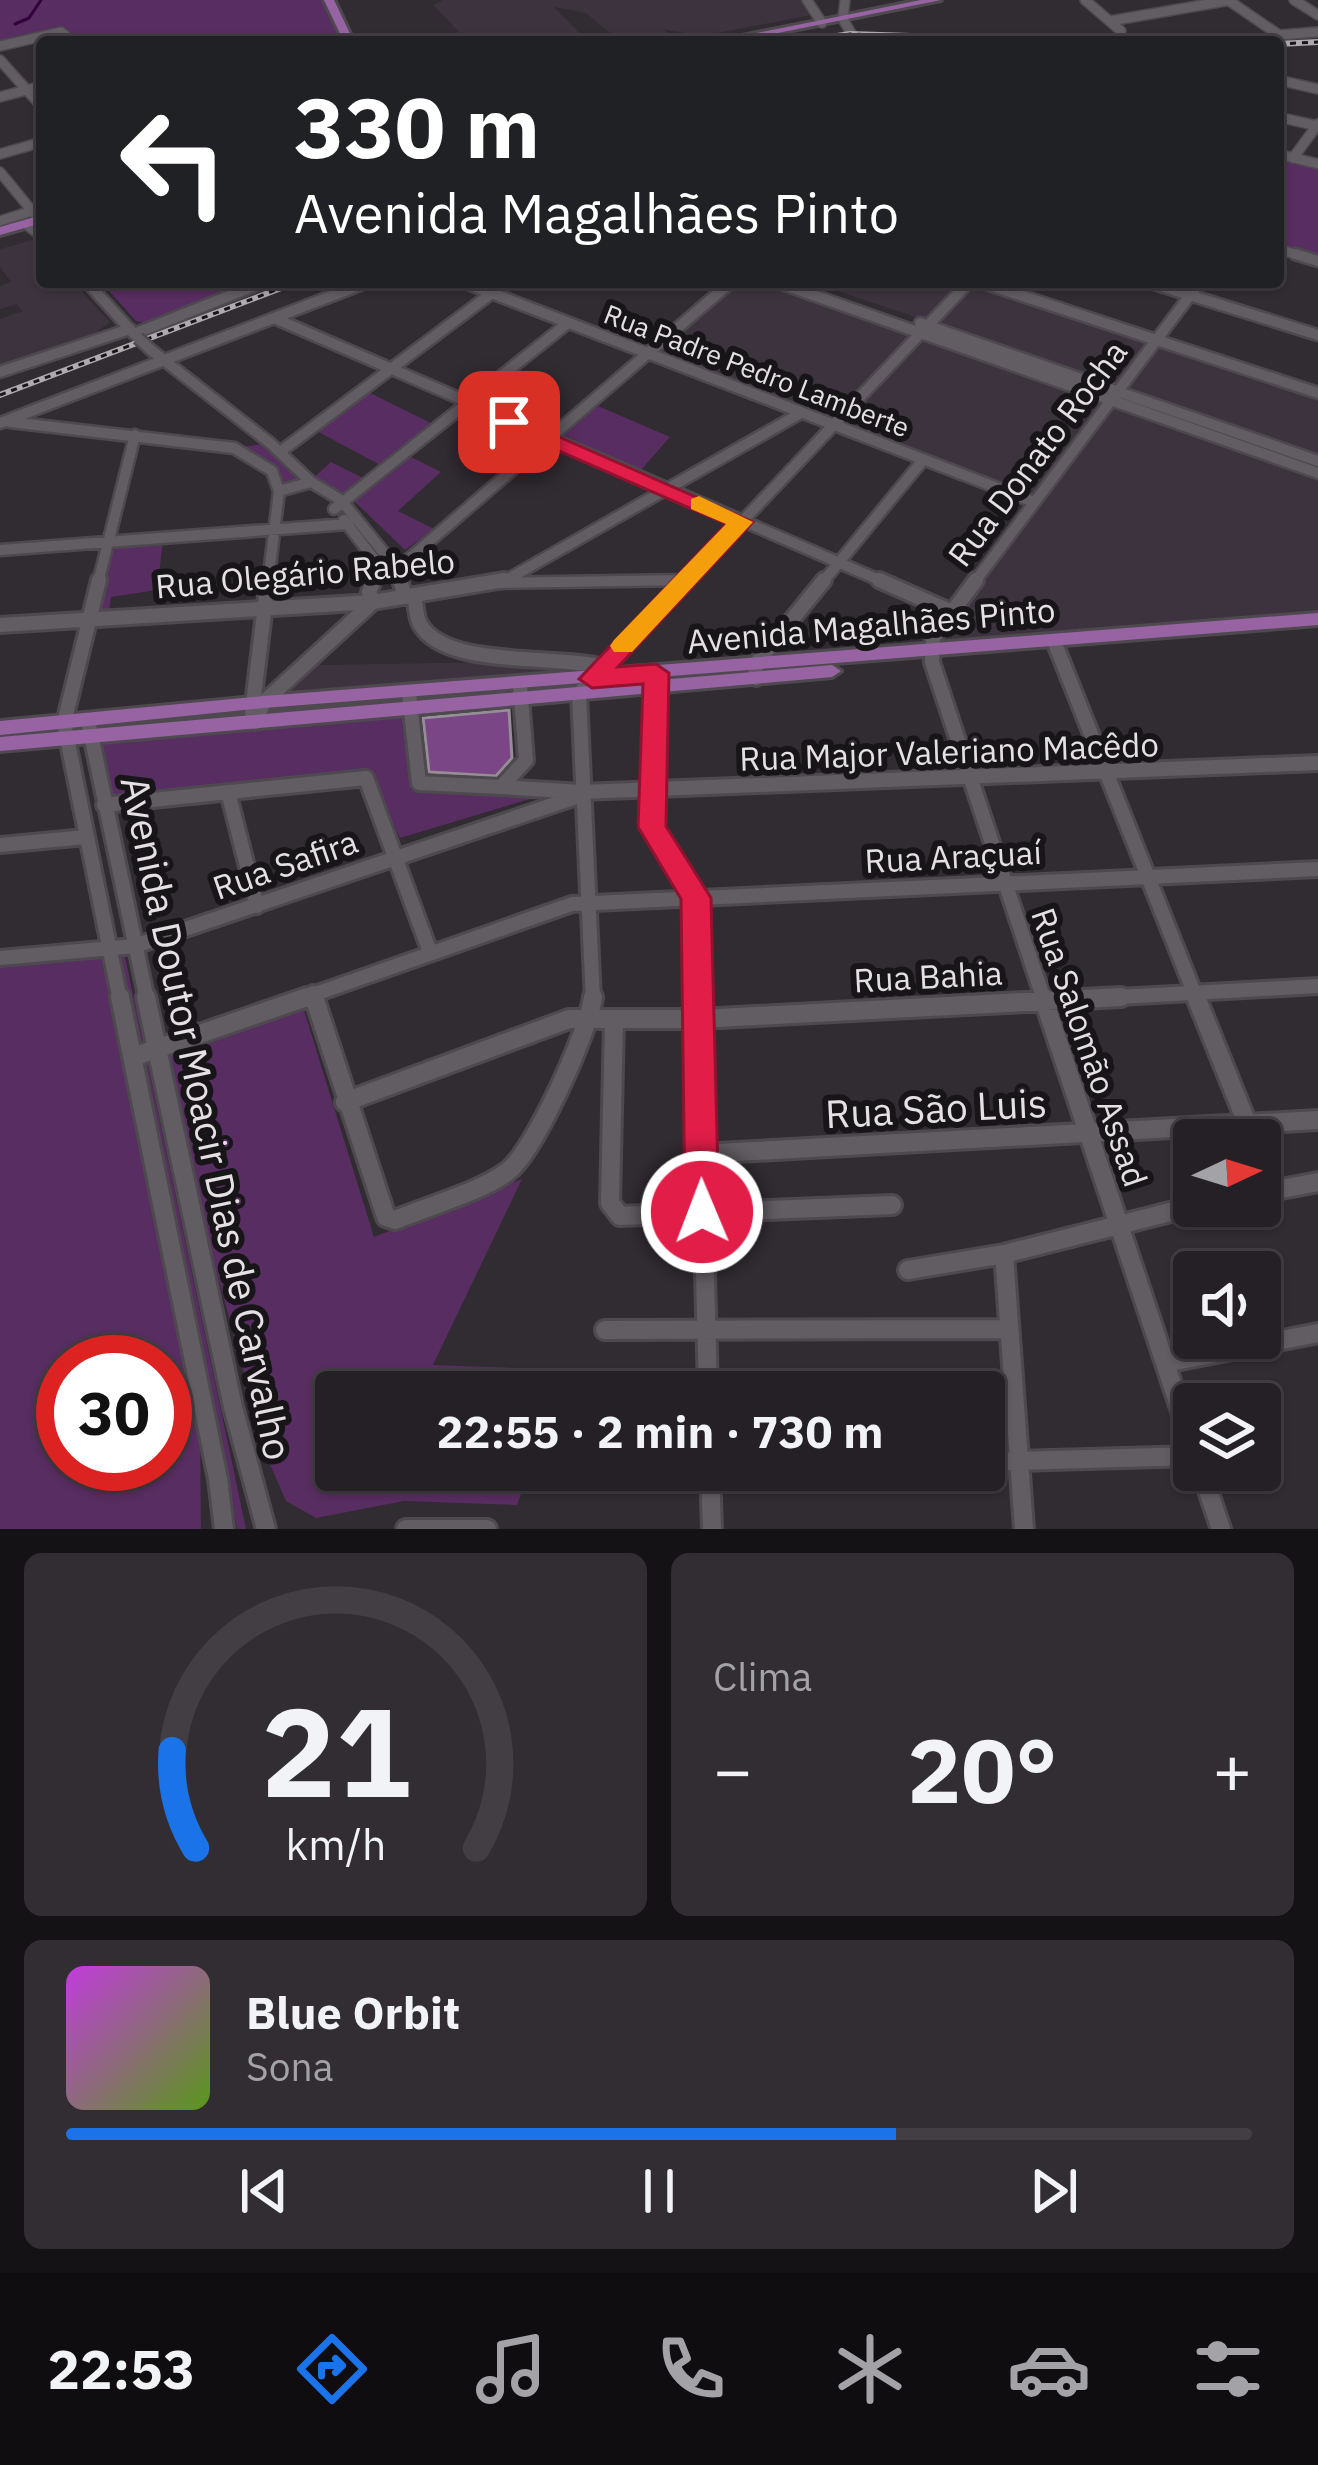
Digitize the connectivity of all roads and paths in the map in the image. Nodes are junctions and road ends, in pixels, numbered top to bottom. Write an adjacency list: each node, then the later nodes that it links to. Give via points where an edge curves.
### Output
1 (329, 0): 16 (main road)
2 (807, 0): 13 (street)
3 (844, 0): 11 (street)
4 (937, 0): 11 (main road)
5 (1084, 0): 12 (street)
6 (1162, 0): 9 (street)
7 (1229, 0): 9 (street); 15 (street, via 1279,35)
8 (1294, 0): 10 (street)
9 (1177, 10): 12 (street)
10 (1318, 15)
11 (843, 19): 13 (main road); 19 (street)
12 (1110, 21): 14 (street)
13 (818, 24): 17 (main road); 18 (main road)
14 (1121, 31)
15 (1318, 32)
16 (346, 36)
17 (751, 36)
18 (849, 36)
19 (852, 36)
20 (36, 39): 21 (street)
21 (0, 46)
22 (0, 60): 26 (street)
23 (1284, 81): 25 (street)
24 (36, 88): 26 (street)
25 (1318, 89)
26 (27, 90): 27 (street); 28 (street)
27 (0, 97)
28 (36, 100)
29 (1284, 118): 30 (street)
30 (1318, 126): 34 (street)
31 (36, 144): 32 (street)
32 (0, 154)
33 (1284, 156): 34 (street)
34 (1293, 158): 35 (street)
35 (1318, 164)
36 (0, 172): 37 (street)
37 (36, 217)
38 (36, 218): 40 (street)
39 (36, 218): 41 (main road)
40 (0, 220)
41 (0, 231)
42 (1284, 251): 43 (street)
43 (1318, 261)
44 (92, 288): 60 (street)
45 (249, 288): 60 (street)
46 (352, 288): 57 (street)
47 (479, 288): 55 (street, Rua Padre Pedro Lamberte)
48 (724, 288): 63 (street)
49 (795, 288): 59 (street)
50 (818, 288): 59 (street)
51 (963, 288): 59 (street)
52 (998, 288): 62 (street)
53 (1167, 288): 56 (street)
54 (1195, 288): 56 (street, Rua Donato Rocha)
55 (492, 293): 58 (street, Rua Padre Pedro Lamberte); 65 (street)
56 (1190, 295): 61 (street); 62 (street, Rua Donato Rocha)
57 (274, 318): 64 (street); 65 (street)
58 (568, 323): 63 (street, Rua Padre Pedro Lamberte); 69 (street)
59 (924, 329): 68 (street); 72 (street)
60 (134, 334): 64 (street, bridge); 66 (street)
61 (1318, 335)
62 (1156, 340): 67 (street); 68 (street, Rua Donato Rocha)
63 (649, 354): 70 (street, Rua Padre Pedro Lamberte); 74 (street)
64 (165, 362): 71 (street); 76 (street)
65 (391, 367): 69 (street); 76 (street)
66 (0, 372)
67 (1318, 393)
68 (1115, 396): 77 (street); 85 (street, Rua Donato Rocha)
69 (467, 403): 74 (street); 84 (street)
70 (801, 412): 72 (street, Rua Padre Pedro Lamberte); 82 (street)
71 (3, 422): 73 (street)
72 (833, 425): 78 (street, Rua Padre Pedro Lamberte); 86 (street)
73 (135, 435): 75 (street); 89 (street)
74 (551, 440): 82 (street); 92 (street)
75 (234, 448): 76 (street); 83 (street, via 272,471)
76 (276, 448): 81 (street)
77 (1279, 453): 79 (street); 80 (street)
78 (923, 460): 85 (street, Rua Padre Pedro Lamberte); 91 (street)
79 (1318, 461)
80 (1318, 472)
81 (311, 482): 83 (street); 84 (street)
82 (668, 490): 86 (street); 94 (street)
83 (279, 491): 88 (street)
84 (335, 502): 87 (street); 92 (street)
85 (1034, 502): 99 (street, Rua Donato Rocha)
86 (741, 522): 91 (street); 95 (street)
87 (348, 524): 88 (street); 93 (street, via 381,568)
88 (277, 530): 89 (street); 98 (street)
89 (105, 542): 90 (street); 100 (street)
90 (0, 550)
91 (838, 563): 99 (street); 106 (street)
92 (395, 567): 93 (street); 96 (street, via 405,597)
93 (376, 577): 97 (street, via 368,592)
94 (506, 580): 95 (street, Rua Olegário Rabelo); 96 (street, Rua Olegário Rabelo)
95 (686, 580): 107 (street)
96 (413, 596): 97 (street, Rua Olegário Rabelo); 107 (street, via 418,623 440,645 586,659)
97 (374, 602): 98 (street, Rua Olegário Rabelo); 112 (street)
98 (267, 606): 100 (street, Rua Olegário Rabelo); 112 (street)
99 (952, 612): 105 (street, Rua Donato Rocha, via 932,638)
100 (87, 617): 102 (street, Rua Olegário Rabelo); 115 (street)
101 (1318, 619): 104 (main road, Avenida Magalhães Pinto)
102 (0, 625)
103 (1318, 631): 104 (main road, Avenida Magalhães Pinto)
104 (1056, 646): 105 (main road, Avenida Magalhães Pinto); 118 (street)
105 (932, 656): 106 (main road, Avenida Magalhães Pinto); 119 (street, Rua Salomão Assad)
106 (755, 672): 108 (main road, Avenida Magalhães Pinto)
107 (605, 678): 108 (main road, Avenida Magalhães Pinto); 109 (main road, Avenida Magalhães Pinto); 110 (main road, Avenida Magalhães Pinto)
108 (656, 680): 121 (street)
109 (520, 692): 110 (main road, Avenida Magalhães Pinto); 111 (main road, Avenida Magalhães Pinto); 120 (street, via 526,760)
110 (579, 694): 123 (street)
111 (409, 702): 112 (main road, Avenida Magalhães Pinto); 120 (street, via 419,783)
112 (255, 713): 114 (main road, Avenida Magalhães Pinto)
113 (0, 728): 115 (main road, Avenida Magalhães Pinto)
114 (89, 728): 115 (main road, Avenida Magalhães Pinto); 124 (street, Avenida Doutor Moacir Dias de Carvalho)
115 (65, 730): 116 (main road, Avenida Magalhães Pinto); 125 (street, Avenida Doutor Moacir Dias de Carvalho)
116 (0, 743)
117 (1318, 764): 118 (street, Rua Major Valeriano Macêdo)
118 (1107, 772): 119 (street, Rua Major Valeriano Macêdo); 129 (street)
119 (970, 777): 121 (street, Rua Major Valeriano Macêdo); 130 (street, Rua Salomão Assad)
120 (501, 788): 123 (street)
121 (653, 789): 123 (street, Rua Major Valeriano Macêdo); 131 (street, via 652,827)
122 (229, 791): 124 (street); 127 (street, via 366,778); 132 (street)
123 (583, 793): 127 (street, Rua Safira); 133 (street)
124 (104, 805): 134 (street, Avenida Doutor Moacir Dias de Carvalho)
125 (86, 837): 126 (street); 135 (street, Avenida Doutor Moacir Dias de Carvalho)
126 (0, 844)
127 (396, 858): 132 (street, Rua Safira); 136 (street)
128 (1318, 869): 129 (street, Rua Araçuaí)
129 (1151, 877): 130 (street, Rua Araçuaí); 139 (street)
130 (1003, 884): 131 (street, Rua Araçuaí); 141 (street, Rua Salomão Assad)
131 (696, 898): 133 (street, Rua Araçuaí); 144 (street)
132 (257, 906): 134 (street, Rua Safira)
133 (590, 906): 136 (street, Rua Araçuaí, via 572,904); 142 (street)
134 (135, 946): 135 (street, Rua Safira); 145 (street, Avenida Doutor Moacir Dias de Carvalho)
135 (110, 948): 137 (street, Rua Safira); 146 (street, Avenida Doutor Moacir Dias de Carvalho)
136 (430, 952): 140 (street, Rua Araçuaí)
137 (0, 958)
138 (1318, 986): 139 (street, Rua Bahia)
139 (1198, 991): 141 (street, Rua Bahia); 148 (street)
140 (313, 993): 145 (street, Rua Araçuaí); 147 (street)
141 (1042, 1000): 144 (street, Rua Bahia); 152 (street, Rua Salomão Assad)
142 (590, 1019): 143 (street, Rua Bahia); 147 (street, Rua Bahia, via 568,1018); 147 (street, via 510,1171 395,1220 382,1211)
143 (614, 1019): 144 (street, Rua Bahia); 158 (street, via 610,1203 620,1216)
144 (699, 1019): 153 (street)
145 (156, 1048): 146 (street, Rua Araçuaí); 167 (street, Avenida Doutor Moacir Dias de Carvalho)
146 (133, 1057): 166 (street, Avenida Doutor Moacir Dias de Carvalho)
147 (345, 1102)
148 (1245, 1119)
149 (1318, 1120): 150 (street, Rua São Luis)
150 (1281, 1123)
151 (1173, 1129): 152 (street, Rua São Luis)
152 (1087, 1133): 153 (street, Rua São Luis); 159 (street, Rua Salomão Assad)
153 (701, 1154): 158 (street)
154 (1318, 1182): 155 (street)
155 (1281, 1188)
156 (892, 1205): 158 (street)
157 (1173, 1210): 159 (street)
158 (702, 1212): 162 (street)
159 (1118, 1221): 160 (street); 170 (street, Rua Salomão Assad)
160 (1004, 1254): 161 (street); 163 (street)
161 (908, 1270)
162 (707, 1329): 163 (street); 164 (street); 171 (street)
163 (1008, 1329): 175 (street)
164 (605, 1330)
165 (1318, 1333): 170 (street)
166 (188, 1335)
167 (218, 1336): 168 (street); 179 (street, Avenida Doutor Moacir Dias de Carvalho)
168 (192, 1348)
169 (192, 1353): 178 (street, Avenida Doutor Moacir Dias de Carvalho)
170 (1165, 1363): 172 (street, Rua Salomão Assad)
171 (708, 1371)
172 (1173, 1388)
173 (1173, 1454): 175 (street)
174 (1005, 1461): 175 (street)
175 (1016, 1461): 183 (street)
176 (711, 1491): 182 (street)
177 (1208, 1491): 184 (street)
178 (224, 1529)
179 (266, 1529)
180 (406, 1529): 181 (street)
181 (487, 1529)
182 (712, 1529)
183 (1024, 1529)
184 (1221, 1529)

